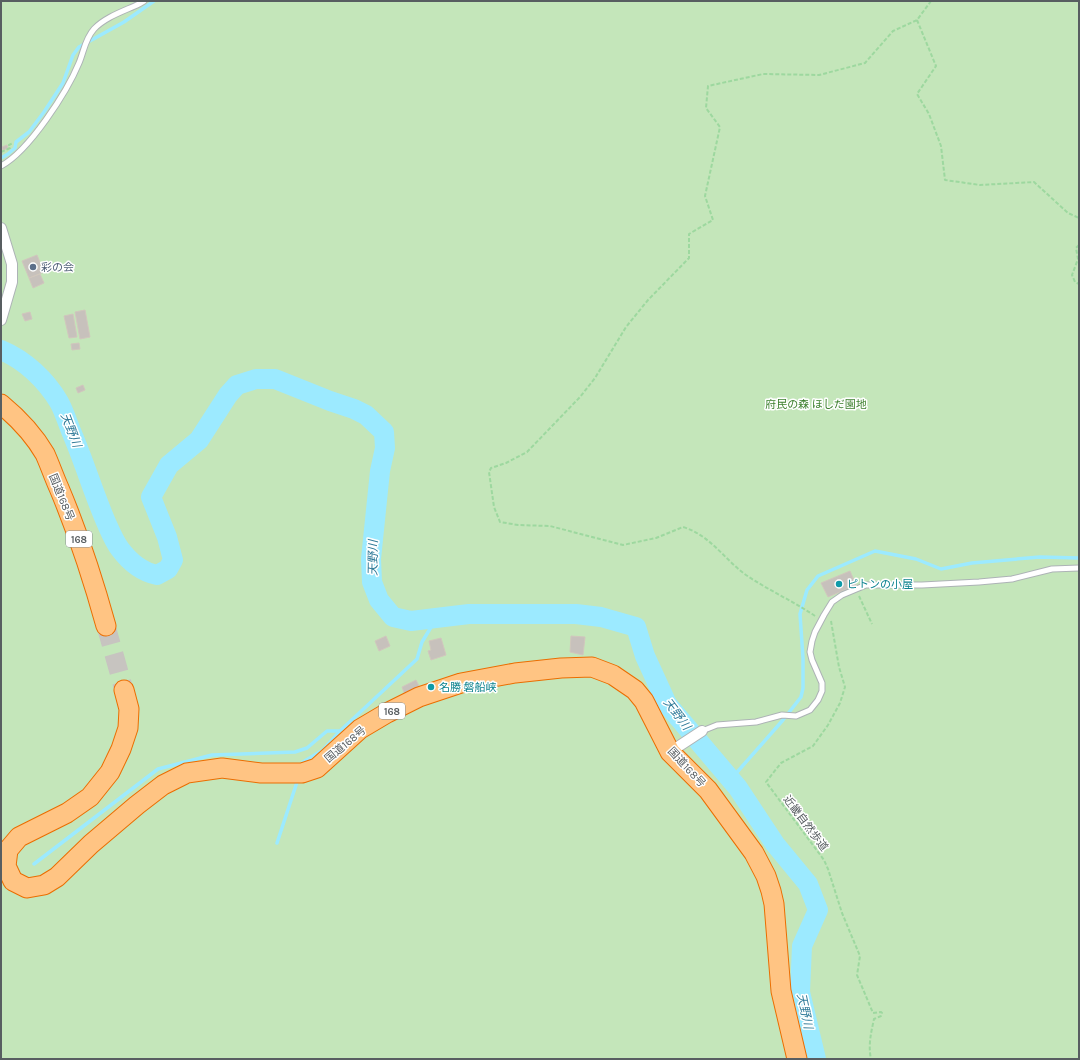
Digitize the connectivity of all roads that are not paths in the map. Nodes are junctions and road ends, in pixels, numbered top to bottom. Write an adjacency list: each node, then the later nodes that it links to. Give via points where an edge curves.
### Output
1 (144, 1): 2 (lane, via 101,23 92,31 64,94 24,147)
2 (1, 166)
3 (1, 228): 4 (street, via 12,264 12,282)
4 (1, 320)
5 (1, 404): 7 (highway, 国道168号 / 168, via 21,422 45,454 75,528)
6 (1079, 568): 9 (lane, via 1052,569 1012,579 979,582 866,585 842,595 832,602 815,632 810,652 822,683 822,691 810,710 796,716 782,715 756,722 717,725)
7 (106, 626)
8 (124, 690): 10 (highway, 国道168号 / 168, via 129,709 128,728 110,772 90,797 67,813 19,837 8,850 6,866 12,881 27,888 44,885 57,877 137,805 163,785 187,773 222,768 261,773 302,773 317,768 360,729 387,713 419,697 461,683 515,673 592,667 613,675 635,690)
9 (702, 731): 10 (street)
10 (674, 750): 11 (highway, 国道168号 / 168, via 708,790 754,853 766,876 774,904 781,991)
11 (797, 1059)

